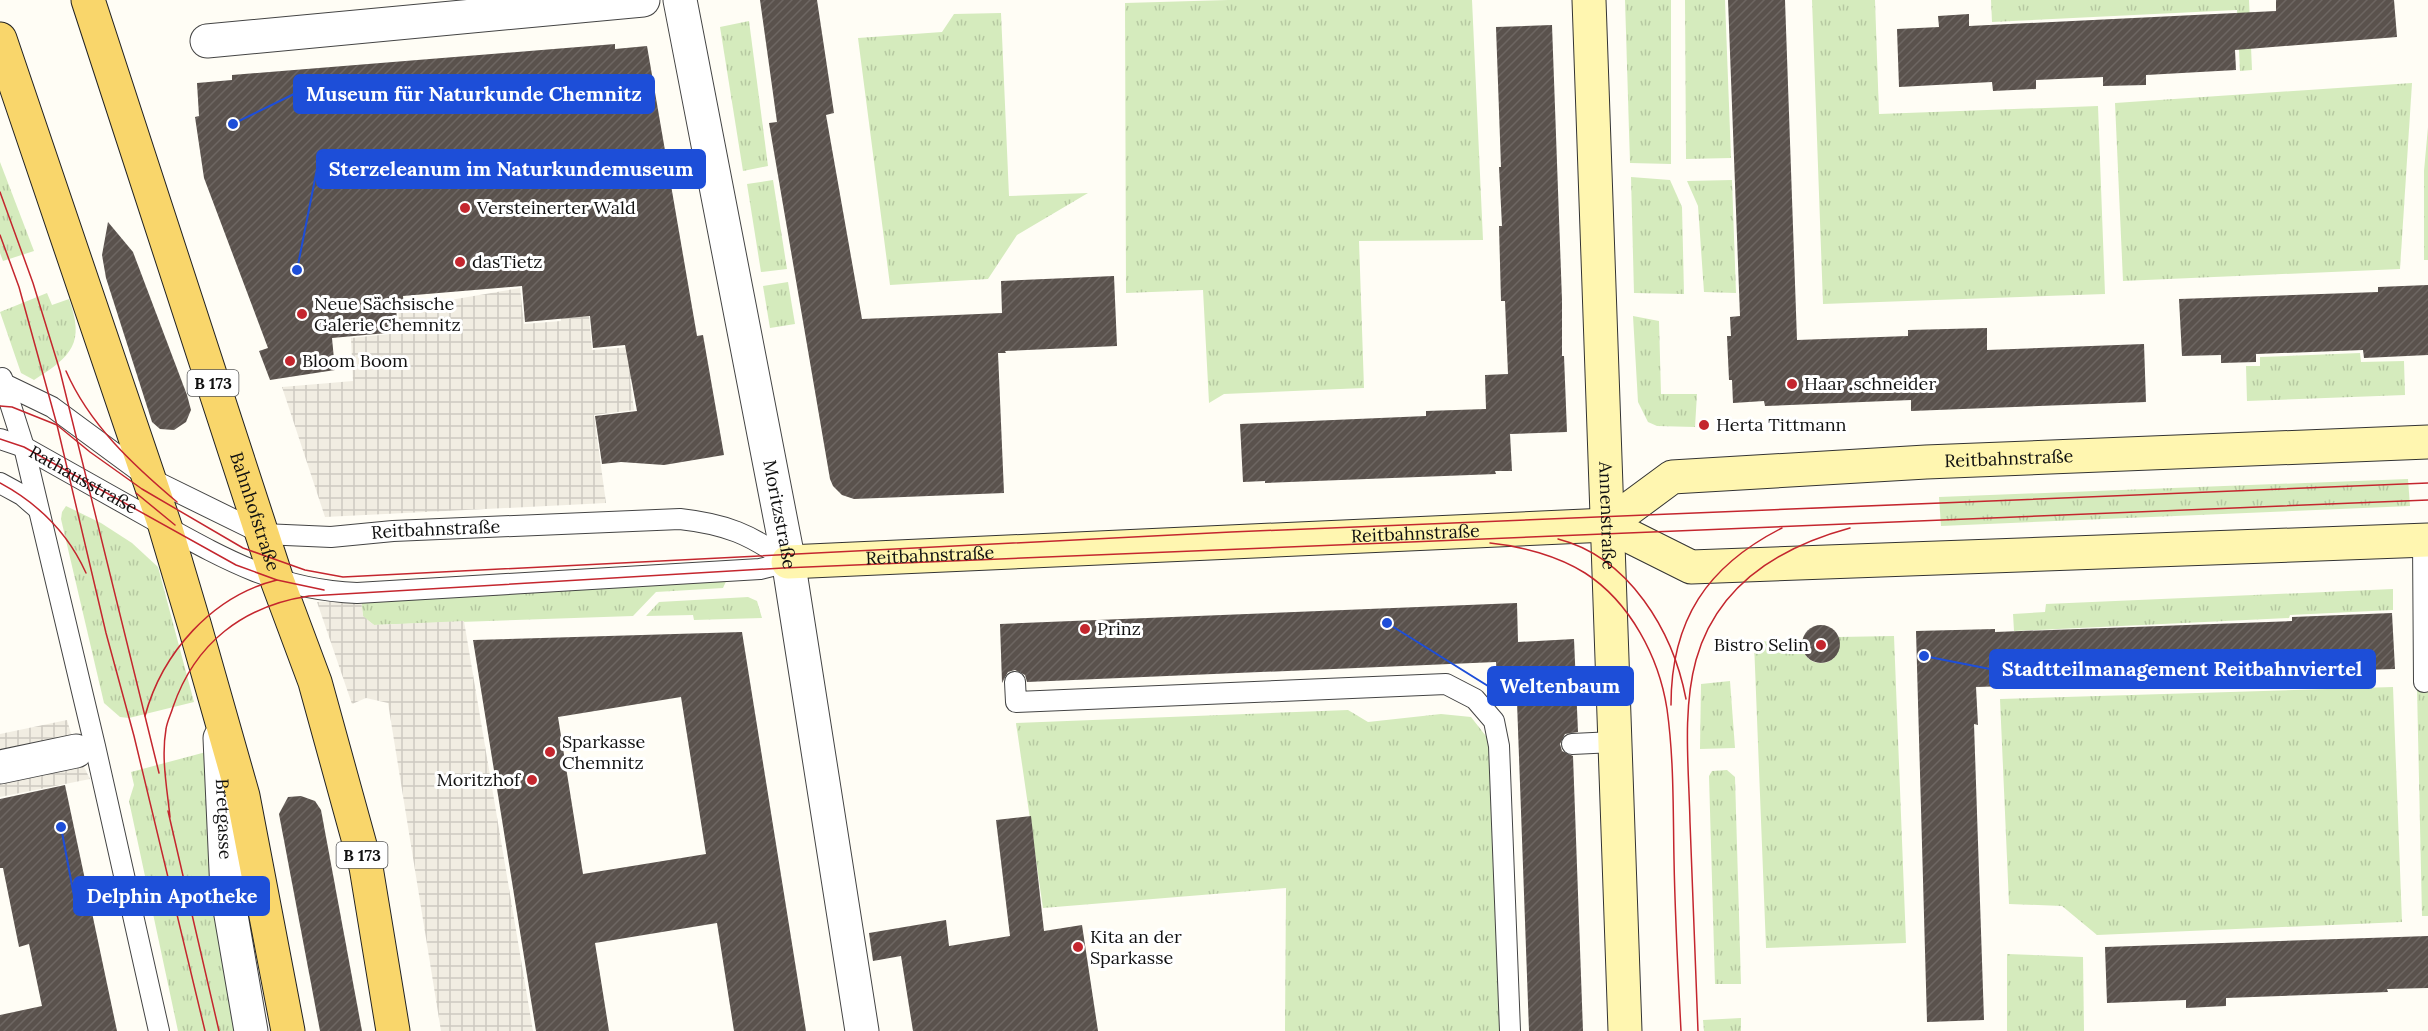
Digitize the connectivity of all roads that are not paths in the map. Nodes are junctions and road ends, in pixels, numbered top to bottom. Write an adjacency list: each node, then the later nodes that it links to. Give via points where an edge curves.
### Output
1 (88, 0): 16 (main road, Bahnhofstraße / B 173)
2 (643, 0): 6 (street)
3 (680, 0): 18 (street, Moritzstraße)
4 (1589, 0): 14 (street, Annenstraße)
5 (0, 39): 11 (main road)
6 (207, 41)
7 (1, 380): 10 (lane); 11 (lane, via 52,407)
8 (0, 440): 10 (lane, Rathausstraße)
9 (2428, 442): 14 (street, Reitbahnstraße, via 1672,477)
10 (24, 447): 13 (lane); 15 (lane, Rathausstraße)
11 (147, 477): 15 (main road); 16 (lane)
12 (0, 483): 13 (lane)
13 (38, 508): 27 (lane)
14 (1606, 525): 17 (street, Reitbahnstraße, via 1691,567); 18 (street, Reitbahnstraße); 23 (street, Annenstraße)
15 (165, 526): 19 (lane, Rathausstraße, via 237,565); 22 (main road)
16 (263, 534): 18 (lane, Reitbahnstraße, via 331,537 680,519 714,523 744,533); 19 (main road, Bahnhofstraße / B 173)
17 (2425, 541): 21 (lane)
18 (788, 562): 19 (lane, Rathausstraße, via 760,570 357,593); 31 (street, Moritzstraße)
19 (277, 580): 30 (main road, Bahnhofstraße / B 173, via 315,682 366,867)
20 (1015, 682): 32 (lane, via 1016,702 1446,684 1475,699 1494,720 1499,746)
21 (2424, 682)
22 (219, 712): 28 (street, Bretgasse, via 227,892); 29 (main road, via 243,796)
23 (1614, 742): 24 (lane); 33 (street, Annenstraße)
24 (1572, 744)
25 (76, 751): 26 (street)
26 (0, 767)
27 (159, 1031)
28 (251, 1031)
29 (288, 1031)
30 (393, 1031)
31 (862, 1031)
32 (1510, 1031)
33 (1625, 1031)

